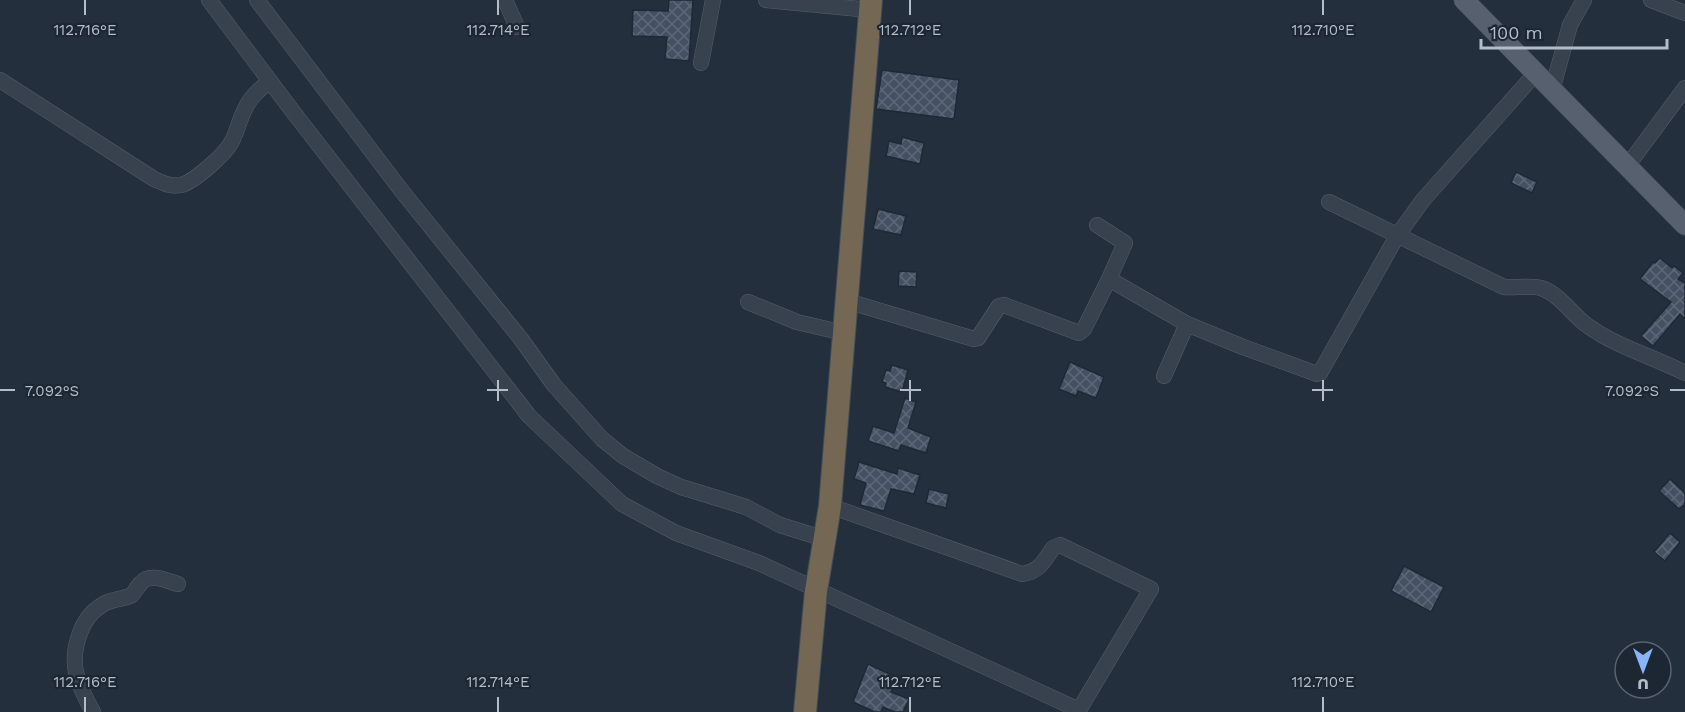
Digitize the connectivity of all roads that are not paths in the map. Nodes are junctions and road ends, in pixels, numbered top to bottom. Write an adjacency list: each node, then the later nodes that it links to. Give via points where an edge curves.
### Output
1 (209, 0): 15 (street)
2 (257, 0): 31 (street, via 554,386 602,439 665,480)
3 (505, 0): 11 (street)
4 (713, 0): 12 (street)
5 (766, 0): 9 (street)
6 (1464, 0): 13 (main road)
7 (1584, 0): 17 (street, via 1570,25)
8 (1651, 0): 10 (street)
9 (870, 5): 24 (highway)
10 (1685, 13)
11 (517, 27)
12 (701, 63)
13 (1535, 74): 17 (main road); 22 (street)
14 (0, 80): 15 (street, via 154,179 170,185 191,181 231,144 246,107)
15 (270, 81): 33 (street, via 529,416 622,504 676,533 759,563)
16 (1685, 88): 18 (street)
17 (1552, 90): 18 (main road)
18 (1628, 165): 21 (main road)
19 (1329, 202): 22 (street)
20 (1097, 225): 23 (street, via 1125,242)
21 (1685, 225)
22 (1396, 236): 26 (street, via 1320,373); 28 (street, via 1504,287 1543,289 1588,326)
23 (1109, 279): 24 (street, via 1084,329 1078,333 1004,305 999,306 974,339); 26 (street)
24 (847, 301): 27 (highway)
25 (748, 303): 27 (street, via 797,322)
26 (1187, 324): 29 (street)
27 (844, 333): 30 (highway)
28 (1685, 373)
29 (1164, 376)
30 (830, 506): 31 (highway); 34 (street, via 1022,574 1039,569 1053,548 1060,545 1150,589)
31 (825, 539): 33 (highway)
32 (178, 584): 35 (street, via 147,579 132,595 113,599 89,615 77,640 74,664 77,680)
33 (816, 591): 34 (street); 36 (highway)
34 (1079, 711)
35 (93, 712)
36 (805, 712)

